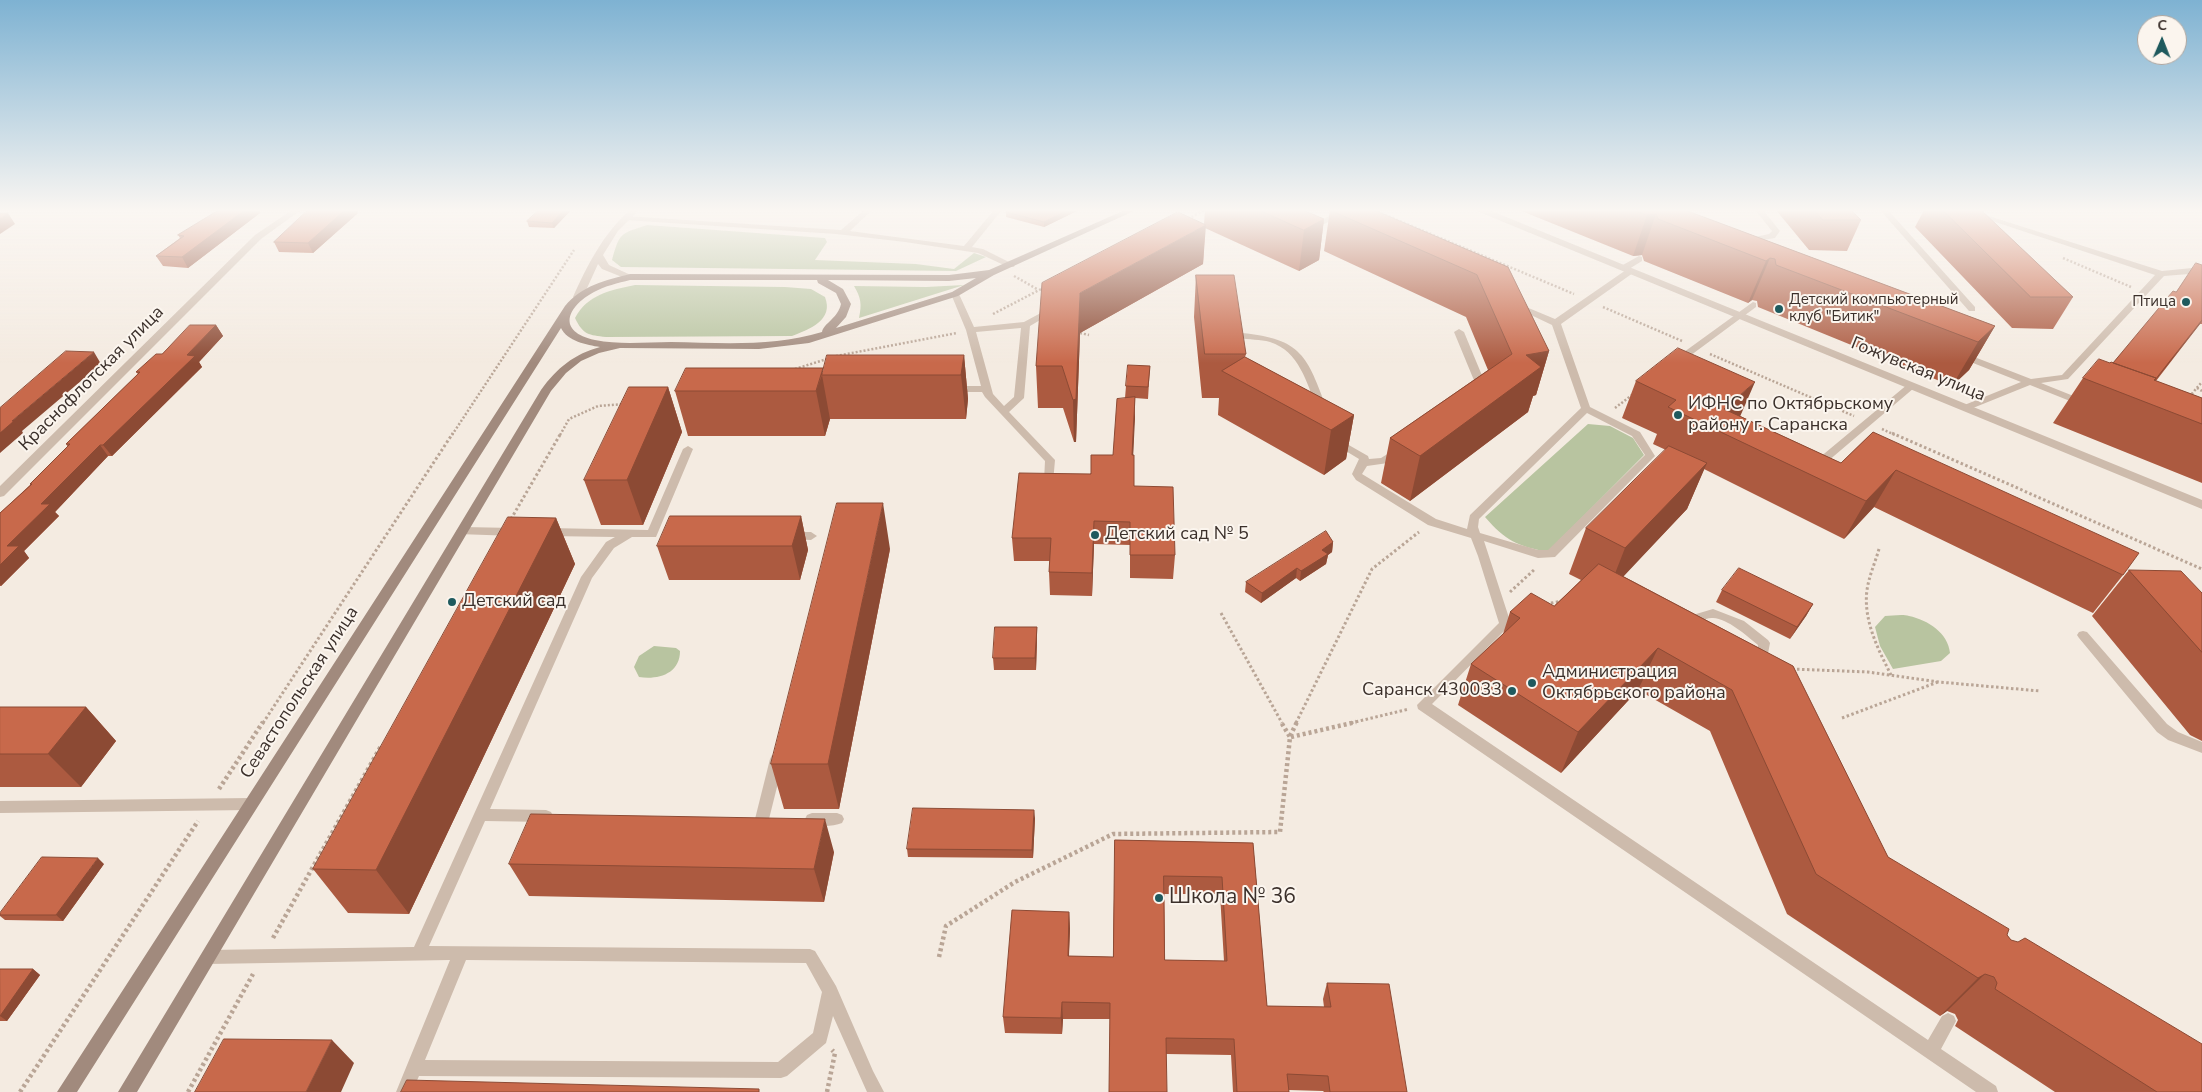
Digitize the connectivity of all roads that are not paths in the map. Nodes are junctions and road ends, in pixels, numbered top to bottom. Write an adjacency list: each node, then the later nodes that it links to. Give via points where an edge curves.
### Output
1 (234, 261): 48 (street, Краснофлотская улица)
2 (595, 261): 18 (street)
3 (601, 261): 15 (street, via 605,267)
4 (1001, 261): 10 (lane)
5 (1019, 261): 10 (street)
6 (1605, 261): 11 (street, Гожувская улица)
7 (1637, 261): 11 (lane)
8 (1929, 261): 22 (lane)
9 (2120, 261): 14 (lane)
10 (1010, 265): 13 (street)
11 (1627, 270): 24 (street, Гожувская улица); 25 (lane)
12 (2202, 270): 14 (lane)
13 (991, 273): 16 (street, via 949,278); 17 (street)
14 (2160, 274): 34 (lane, via 2065,376)
15 (630, 278): 16 (street); 18 (street, via 606,283)
16 (800, 278): 30 (street, via 835,286 843,294 846,304 844,314 836,324)
17 (955, 294): 27 (lane); 30 (street)
18 (578, 297): 23 (street, Севастопольская улица)
19 (1510, 303): 25 (lane)
20 (1753, 305): 24 (lane)
21 (1061, 306): 26 (lane)
22 (1972, 309)
23 (565, 315): 31 (street, via 564,324 568,332 578,338); 60 (street, Севастопольская улица)
24 (1738, 315): 33 (lane); 35 (street, Гожувская улица)
25 (1556, 323): 41 (lane)
26 (1026, 325): 27 (lane); 42 (lane, via 1019,398)
27 (971, 330): 37 (lane)
28 (1459, 332): 38 (lane, via 1484,394)
29 (1242, 336): 45 (lane, via 1272,339 1292,349 1307,369 1330,434 1364,458)
30 (805, 341): 31 (street, via 759,346)
31 (620, 345): 50 (street, via 578,357 562,369 546,390)
32 (1952, 351): 34 (lane)
33 (1668, 368)
34 (2030, 382): 39 (lane); 40 (lane)
35 (1911, 386): 40 (street, Гожувская улица); 46 (lane, via 1840,452 1812,469)
36 (947, 389): 37 (lane)
37 (987, 389): 42 (lane, via 988,395)
38 (1479, 401)
39 (2095, 407)
40 (1965, 408): 49 (street, Гожувская улица)
41 (1586, 409): 54 (lane, via 1474,518); 54 (lane, via 1636,434 1650,456 1551,554 1538,554)
42 (1004, 411): 47 (lane, via 1050,460)
43 (1408, 446): 45 (lane, via 1384,461)
44 (688, 449): 51 (lane, via 657,534)
45 (1363, 463): 54 (lane, via 1357,474 1360,478 1432,522)
46 (1804, 470)
47 (1050, 481)
48 (0, 493)
49 (2202, 505)
50 (462, 531): 51 (lane); 69 (street)
51 (630, 534): 62 (lane, via 610,545 587,577)
52 (781, 536): 53 (lane)
53 (811, 536)
54 (1474, 536): 72 (lane, via 1505,624 1422,705)
55 (1690, 620): 57 (lane, via 1713,613 1740,624 1764,642)
56 (2083, 635): 59 (lane, via 2162,728)
57 (1760, 672)
58 (781, 741): 64 (lane, via 757,819)
59 (2202, 748)
60 (251, 804): 61 (lane); 74 (street, Севастопольская улица)
61 (0, 807)
62 (481, 815): 63 (lane); 68 (lane)
63 (558, 816)
64 (781, 819)
65 (800, 819): 66 (lane)
66 (837, 819)
67 (461, 953): 68 (lane); 70 (lane, via 810,956); 73 (lane)
68 (418, 955): 69 (lane)
69 (208, 957): 75 (street)
70 (830, 992): 73 (lane, via 820,1037 781,1070); 77 (lane)
71 (1948, 1021): 72 (lane)
72 (1931, 1052): 78 (lane)
73 (414, 1068): 76 (lane)
74 (66, 1092)
75 (127, 1092)
76 (404, 1092)
77 (876, 1092)
78 (1990, 1092)

